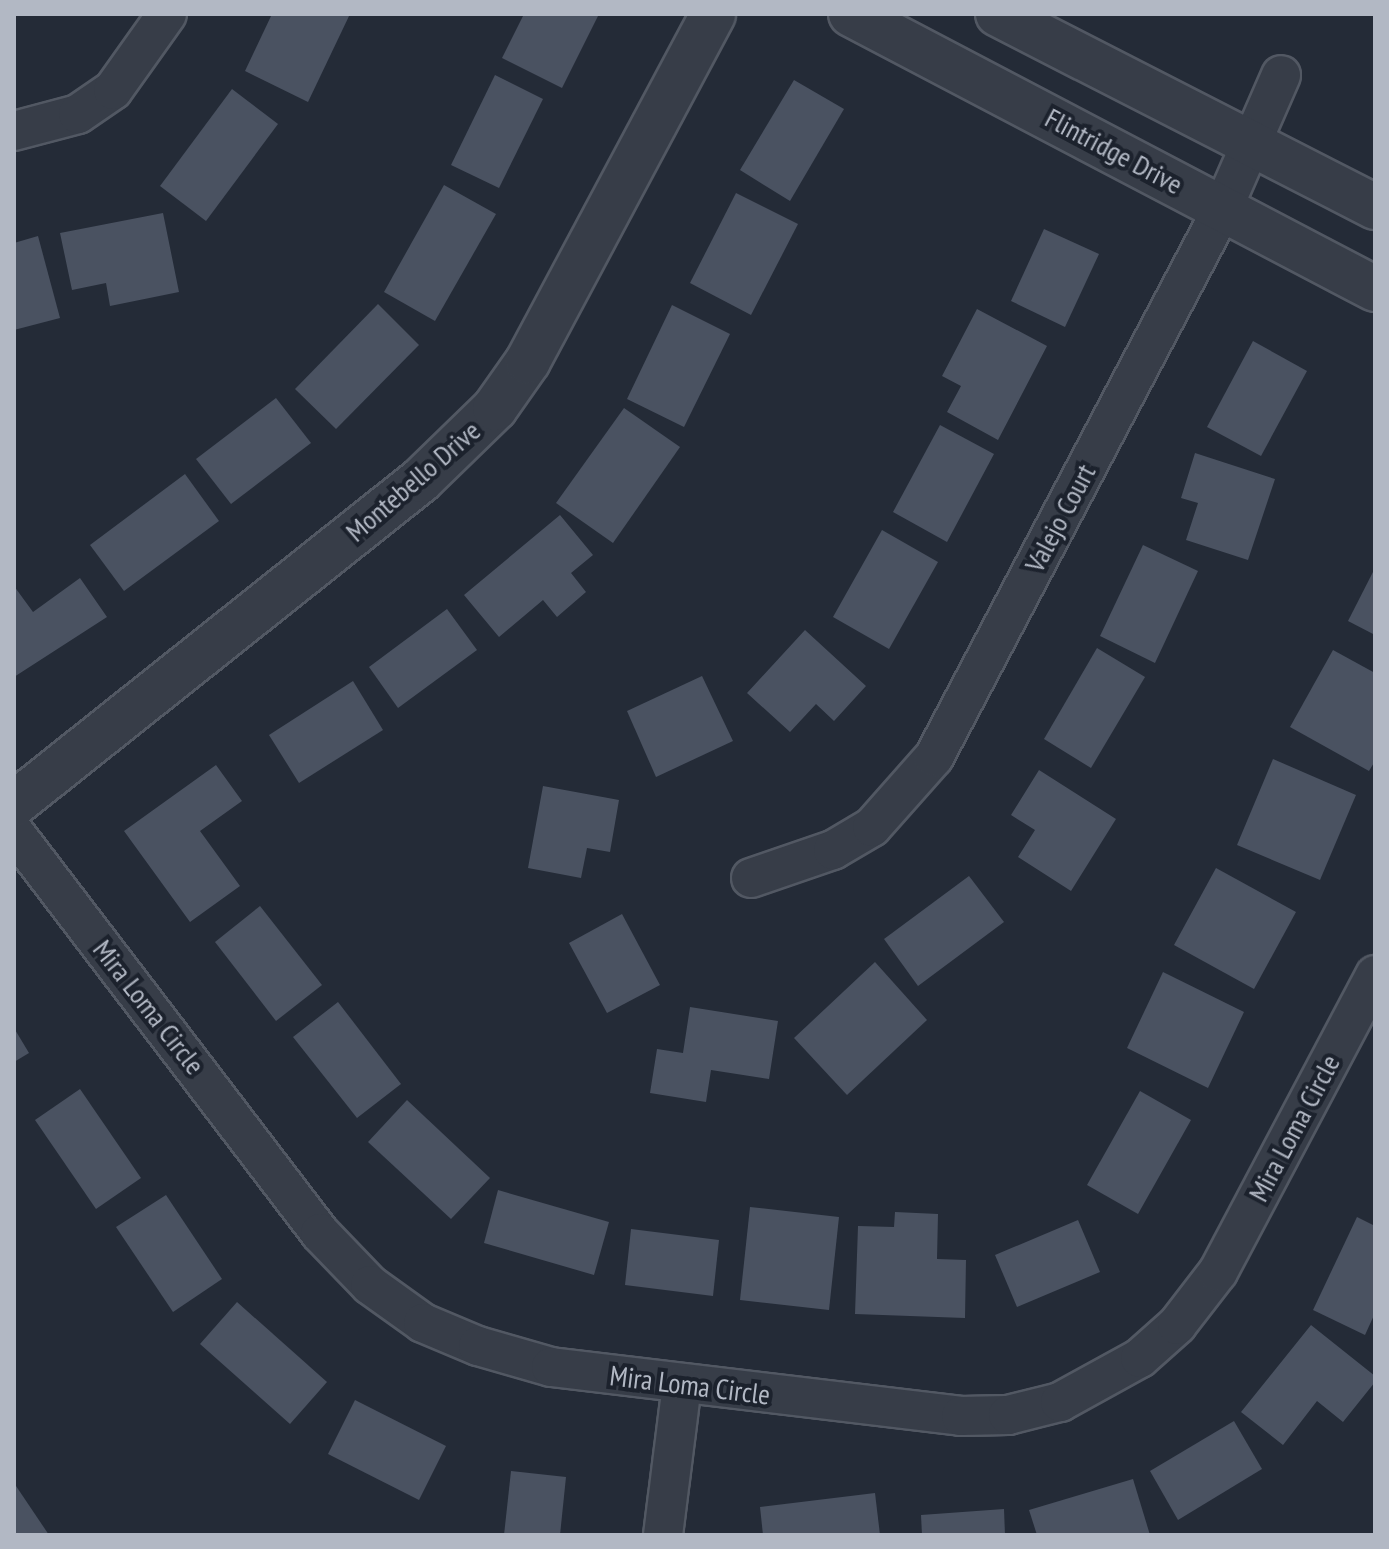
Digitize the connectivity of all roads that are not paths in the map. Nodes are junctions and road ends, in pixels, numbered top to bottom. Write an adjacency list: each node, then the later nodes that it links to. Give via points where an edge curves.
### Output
1 (167, 14): 6 (street, via 113,90 78,114)
2 (713, 14): 11 (street, Montebello Drive, via 528,361 495,408 421,480)
3 (851, 14): 9 (street, Flintridge Drive)
4 (998, 14): 7 (street)
5 (1281, 75): 7 (street, Valejo Court)
6 (14, 131)
7 (1253, 144): 8 (street); 9 (street, Valejo Court)
8 (1375, 207)
9 (1223, 208): 10 (street, Flintridge Drive); 13 (street, Valejo Court, via 934,757 872,827 833,850)
10 (1375, 289)
11 (14, 804)
12 (14, 832): 15 (street, Mira Loma Circle, via 320,1233 370,1285 423,1323 478,1346 551,1367)
13 (751, 878)
14 (1375, 975): 15 (street, Mira Loma Circle, via 1218,1272 1177,1325 1140,1358 1060,1402 1008,1415 961,1416)
15 (682, 1385): 16 (street)
16 (663, 1535)

